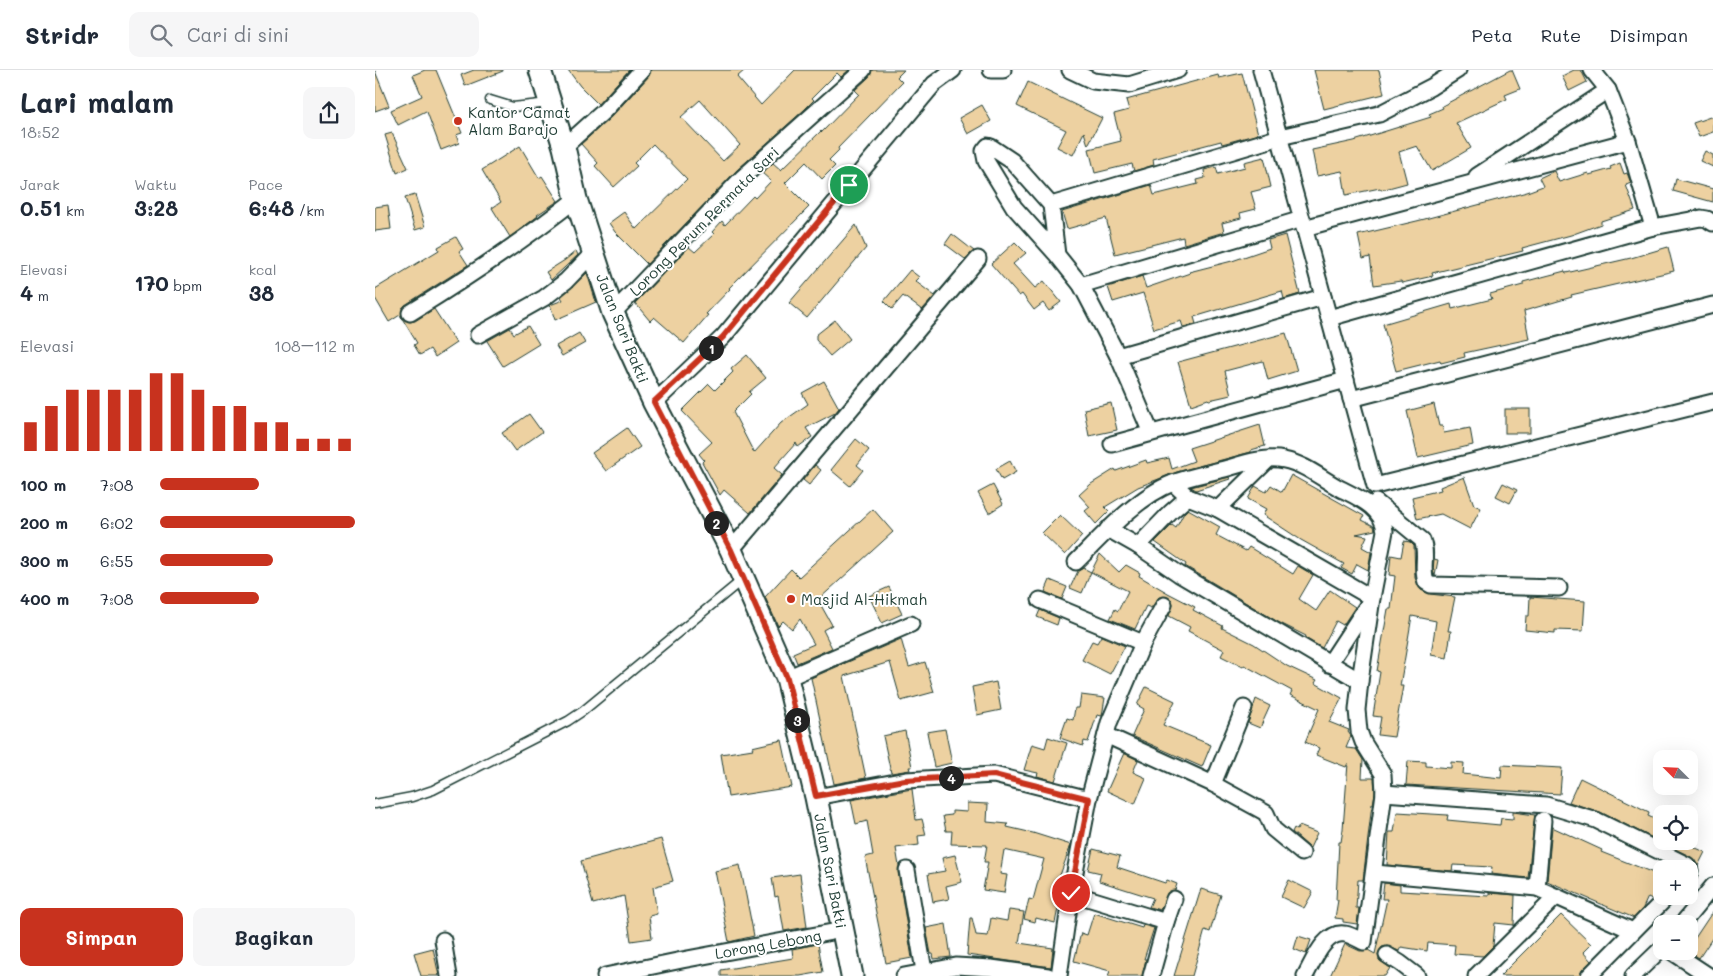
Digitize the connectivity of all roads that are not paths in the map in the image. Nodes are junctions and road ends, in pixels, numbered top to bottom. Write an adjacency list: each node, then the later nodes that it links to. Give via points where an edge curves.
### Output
1 (540, 70): 14 (main road, Jalan Sari Bakti)
2 (642, 70): 17 (street)
3 (863, 70): 31 (street, Lorong Perum Permata Sari, via 743,177)
4 (953, 70): 37 (street, via 934,84 723,337)
5 (991, 70): 6 (street)
6 (1003, 70)
7 (1070, 70): 8 (street, via 1093,81 1129,85)
8 (1179, 70)
9 (1261, 70): 15 (street)
10 (1458, 70): 15 (street, via 1379,114)
11 (1592, 70): 12 (street)
12 (1608, 90): 16 (street); 18 (street)
13 (490, 100): 14 (lane, via 513,107)
14 (550, 103): 17 (main road, Jalan Sari Bakti)
15 (1279, 137): 20 (street); 22 (street)
16 (1628, 141): 18 (street); 23 (street)
17 (564, 147): 19 (main road, Jalan Sari Bakti)
18 (1465, 184): 22 (street)
19 (576, 199): 24 (main road, Jalan Sari Bakti); 30 (street, via 469,277)
20 (1051, 205): 25 (street); 25 (street, via 1012,161 991,147 985,148 986,161 1014,207)
21 (1713, 223): 23 (street, via 1701,218)
22 (1303, 224): 27 (street); 28 (street)
23 (1653, 227): 32 (street)
24 (593, 253): 31 (main road, Jalan Sari Bakti); 33 (street, via 544,298)
25 (1057, 255): 27 (street)
26 (978, 259): 48 (street)
27 (1081, 286): 34 (street)
28 (1323, 296): 32 (street); 34 (street)
29 (1713, 305): 36 (street)
30 (409, 313)
31 (613, 313): 37 (main road, Jalan Sari Bakti)
32 (1329, 318): 35 (street)
33 (478, 335)
34 (1118, 356): 39 (street)
35 (1346, 380): 36 (street); 39 (street)
36 (1351, 399): 38 (street, via 1375,486)
37 (654, 402): 48 (main road, Jalan Sari Bakti)
38 (1713, 402)
39 (1151, 434): 40 (street)
40 (1112, 444)
41 (1269, 459): 42 (street); 44 (street, via 1292,462); 45 (street)
42 (1173, 483): 43 (street); 46 (street, via 1156,491)
43 (1188, 497): 45 (street); 47 (street)
44 (1358, 497): 51 (street, via 1375,501 1422,540 1425,547 1424,577 1425,582 1431,585); 52 (street, via 1385,522)
45 (1218, 509): 52 (street)
46 (1108, 529): 47 (street); 49 (street)
47 (1139, 546): 57 (street, via 1179,574)
48 (731, 550): 50 (main road, Jalan Sari Bakti)
49 (1077, 562)
50 (743, 580): 58 (main road, Jalan Sari Bakti); 66 (lane, via 568,721 433,790)
51 (1559, 588)
52 (1373, 598): 57 (street); 59 (street)
53 (1039, 600): 56 (street)
54 (1164, 605): 56 (street)
55 (911, 624): 58 (street)
56 (1143, 643): 61 (street)
57 (1329, 664): 59 (street)
58 (787, 678): 64 (main road, Jalan Sari Bakti)
59 (1360, 681): 63 (street, via 1359,731 1383,774)
60 (1244, 708): 62 (street)
61 (1106, 735): 62 (street); 65 (street)
62 (1213, 784): 68 (street, via 1266,813 1273,829)
63 (1384, 793): 69 (street, via 1546,805 1596,820); 71 (street)
64 (816, 796): 65 (street, via 905,780 994,775); 80 (main road, Jalan Sari Bakti)
65 (1089, 799): 74 (street)
66 (375, 804)
67 (1543, 820): 73 (street)
68 (1302, 853)
69 (1677, 860)
70 (907, 870): 87 (street)
71 (1375, 873): 73 (street); 96 (street, via 1364,942 1345,934 1329,938)
72 (1713, 886): 78 (street)
73 (1537, 888): 75 (street)
74 (1071, 893): 79 (street); 94 (street)
75 (1556, 897): 81 (street); 98 (street)
76 (1174, 899): 79 (street)
77 (1659, 905): 81 (street)
78 (1689, 915)
79 (1165, 922): 95 (street)
80 (843, 930): 90 (street, Lorong Lebong); 91 (main road, Jalan Sari Bakti)
81 (1633, 931): 99 (street)
82 (443, 940): 89 (street)
83 (1387, 956): 86 (street)
84 (1653, 956): 100 (street)
85 (1685, 960): 101 (street)
86 (1397, 970): 97 (street)
87 (924, 971): 88 (street, via 955,966); 92 (street)
88 (991, 972): 93 (street)
89 (449, 976)
90 (605, 976)
91 (852, 976)
92 (904, 976)
93 (1048, 976)
94 (1059, 976)
95 (1151, 976)
96 (1305, 976)
97 (1417, 976)
98 (1476, 976)
99 (1589, 976)
100 (1633, 976)
101 (1709, 976)

